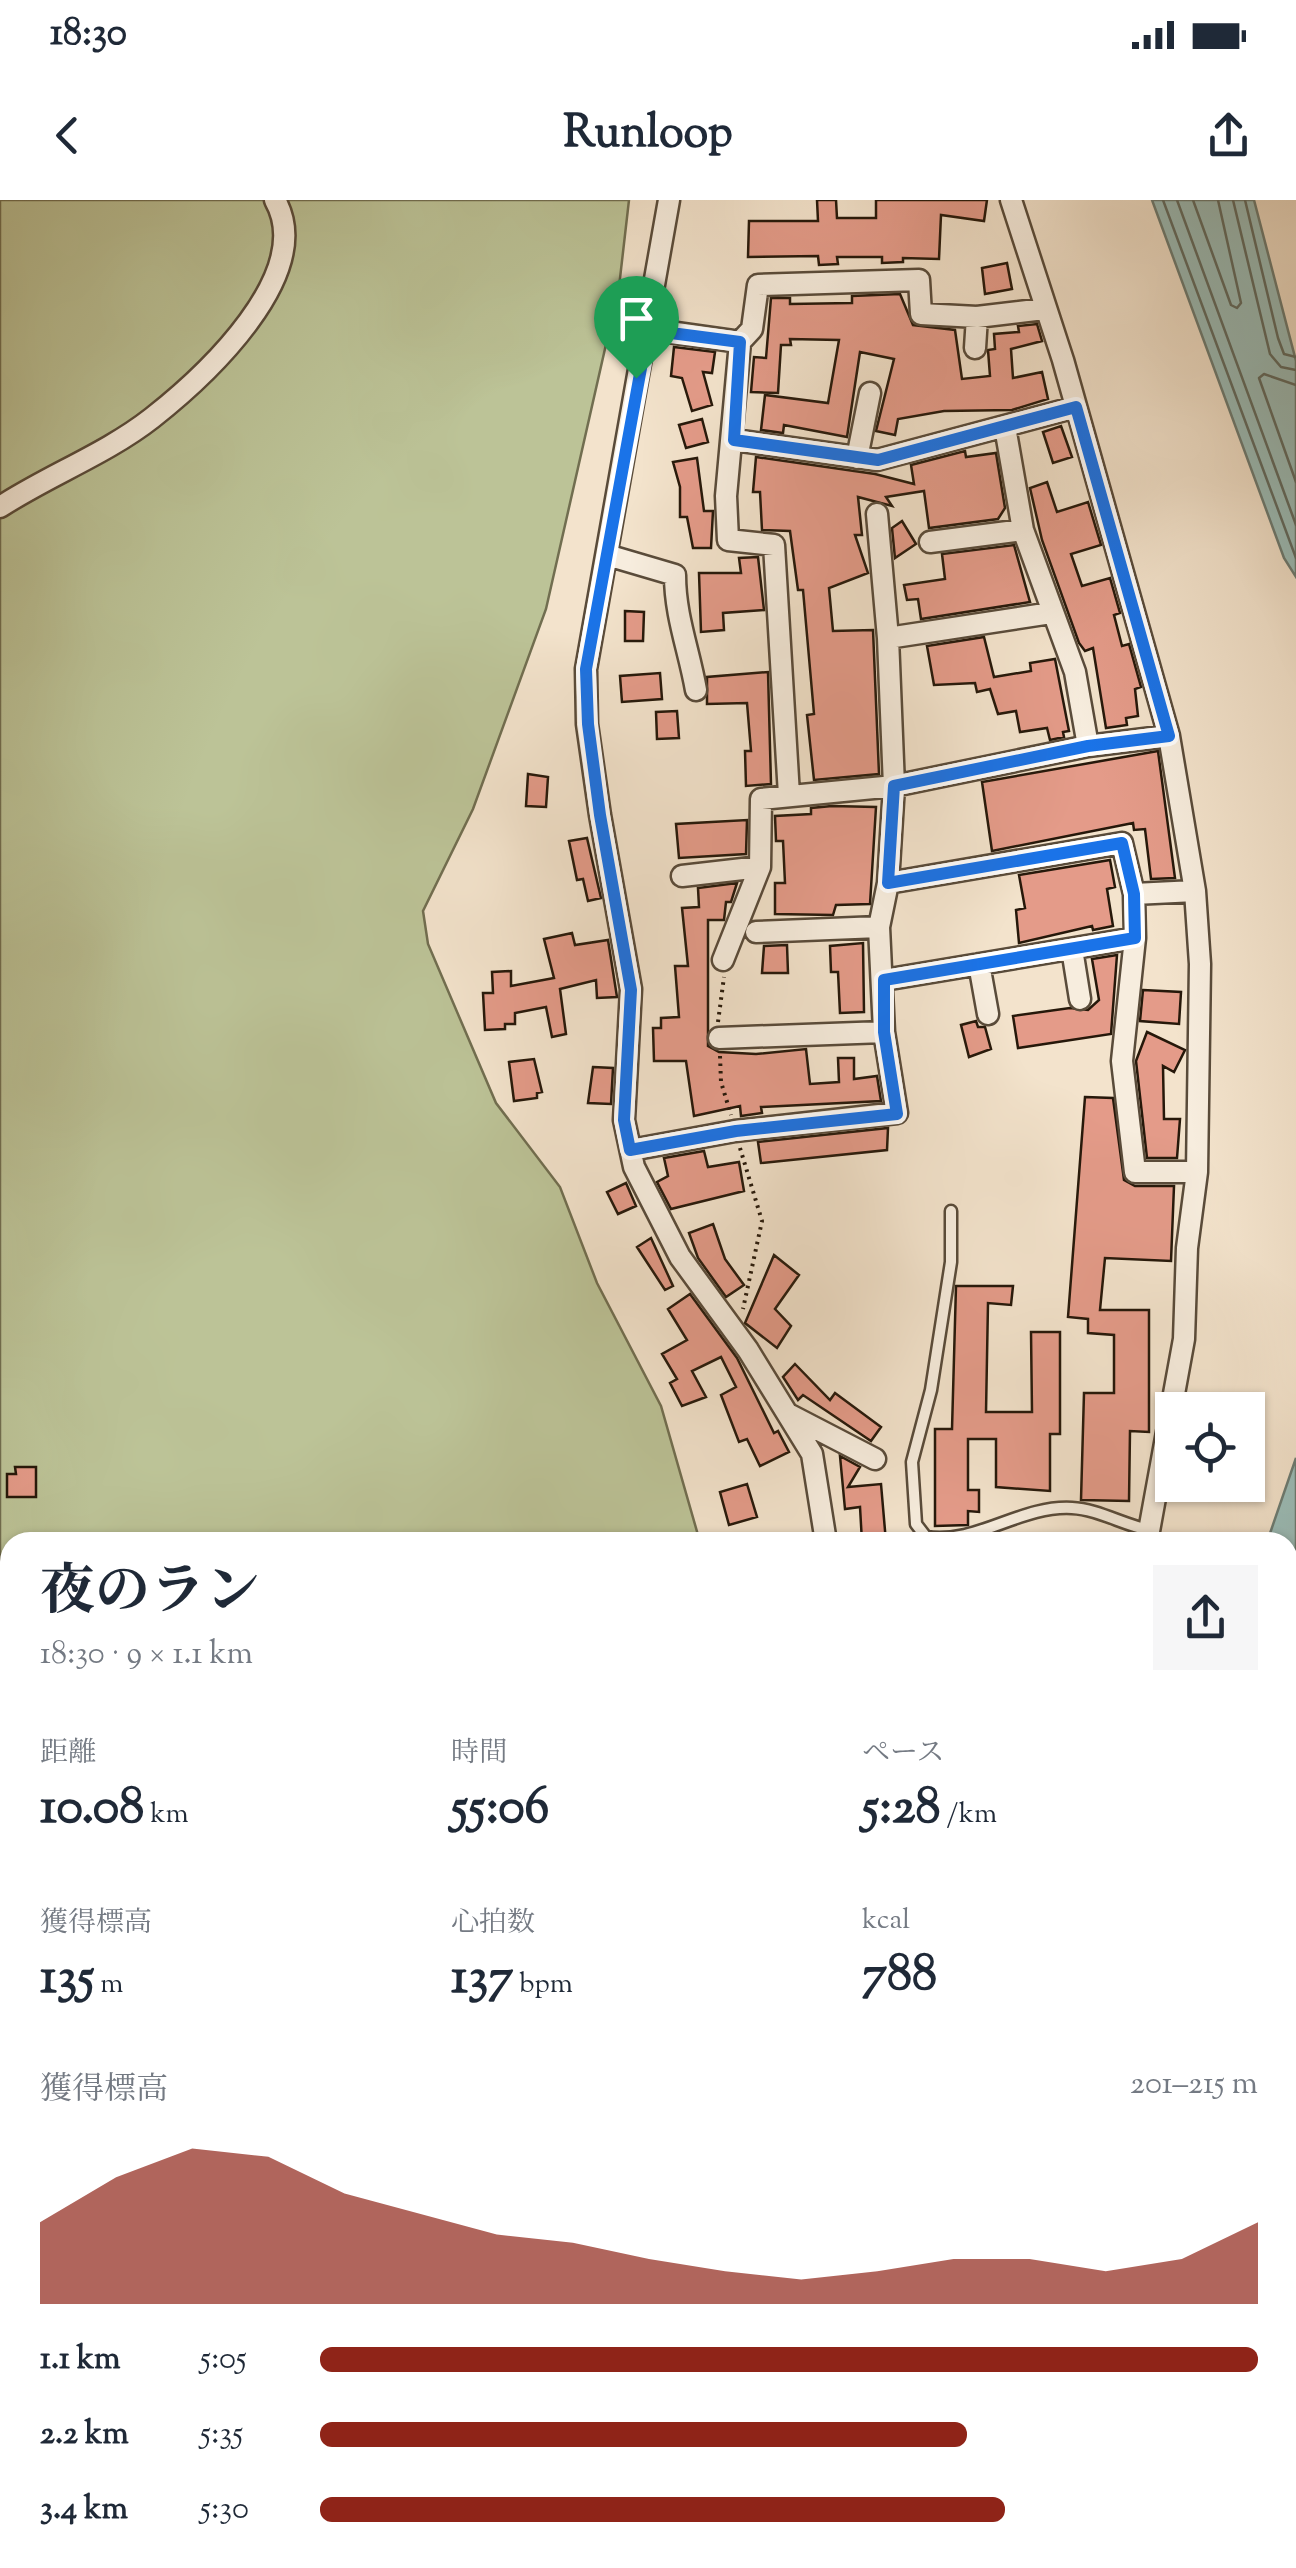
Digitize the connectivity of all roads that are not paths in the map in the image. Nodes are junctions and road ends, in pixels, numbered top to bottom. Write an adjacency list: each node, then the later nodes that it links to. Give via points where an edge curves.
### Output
1 (275, 200): 14 (street, via 284,232 275,282 209,366 151,418)
2 (669, 200): 6 (street)
3 (1011, 200): 4 (street)
4 (1044, 309): 5 (street); 10 (street)
5 (977, 316): 7 (street, via 921,314 919,280 758,285 752,328); 8 (street)
6 (648, 330): 7 (street); 18 (street)
7 (740, 342): 12 (street)
8 (975, 348)
9 (870, 393): 13 (street)
10 (1076, 407): 11 (street); 22 (street)
11 (1005, 426): 13 (street, via 878,460); 16 (street)
12 (734, 440): 13 (street); 25 (street, via 728,540 774,545)
13 (858, 458)
14 (0, 507)
15 (877, 514): 20 (street)
16 (1023, 530): 17 (street); 19 (street)
17 (930, 542)
18 (607, 555): 21 (street, via 675,575 675,614 687,638); 42 (street, via 586,669 588,724 631,990 624,1120)
19 (1050, 613): 20 (street); 23 (street, via 1075,672)
20 (888, 638): 24 (street)
21 (696, 690)
22 (1169, 736): 23 (street); 29 (street)
23 (1088, 746): 24 (street)
24 (894, 786): 25 (street); 28 (street)
25 (790, 795): 26 (street, via 760,799)
26 (760, 867): 27 (street); 35 (street)
27 (682, 876)
28 (888, 883): 30 (street, via 1122,843); 31 (street)
29 (1196, 891): 30 (street); 43 (street)
30 (1134, 894): 33 (street)
31 (880, 928): 32 (street); 37 (street)
32 (756, 932)
33 (1135, 938): 34 (street); 43 (street, via 1122,1061 1135,1172)
34 (1072, 948): 36 (street); 38 (street)
35 (724, 960)
36 (979, 964): 37 (street); 39 (street)
37 (884, 980): 40 (street)
38 (1080, 998)
39 (988, 1014)
40 (884, 1032): 41 (street); 42 (street, via 897,1114)
41 (719, 1038)
42 (630, 1150): 45 (street, via 680,1257)
43 (1197, 1172): 51 (street, via 1184,1339)
44 (951, 1211): 48 (lane, via 934,1372 912,1462 916,1524)
45 (788, 1414): 46 (street); 47 (street, via 812,1454)
46 (876, 1459)
47 (824, 1532)
48 (923, 1532)
49 (978, 1532): 50 (lane, via 1018,1516 1074,1508)
50 (1137, 1532)
51 (1149, 1532)

